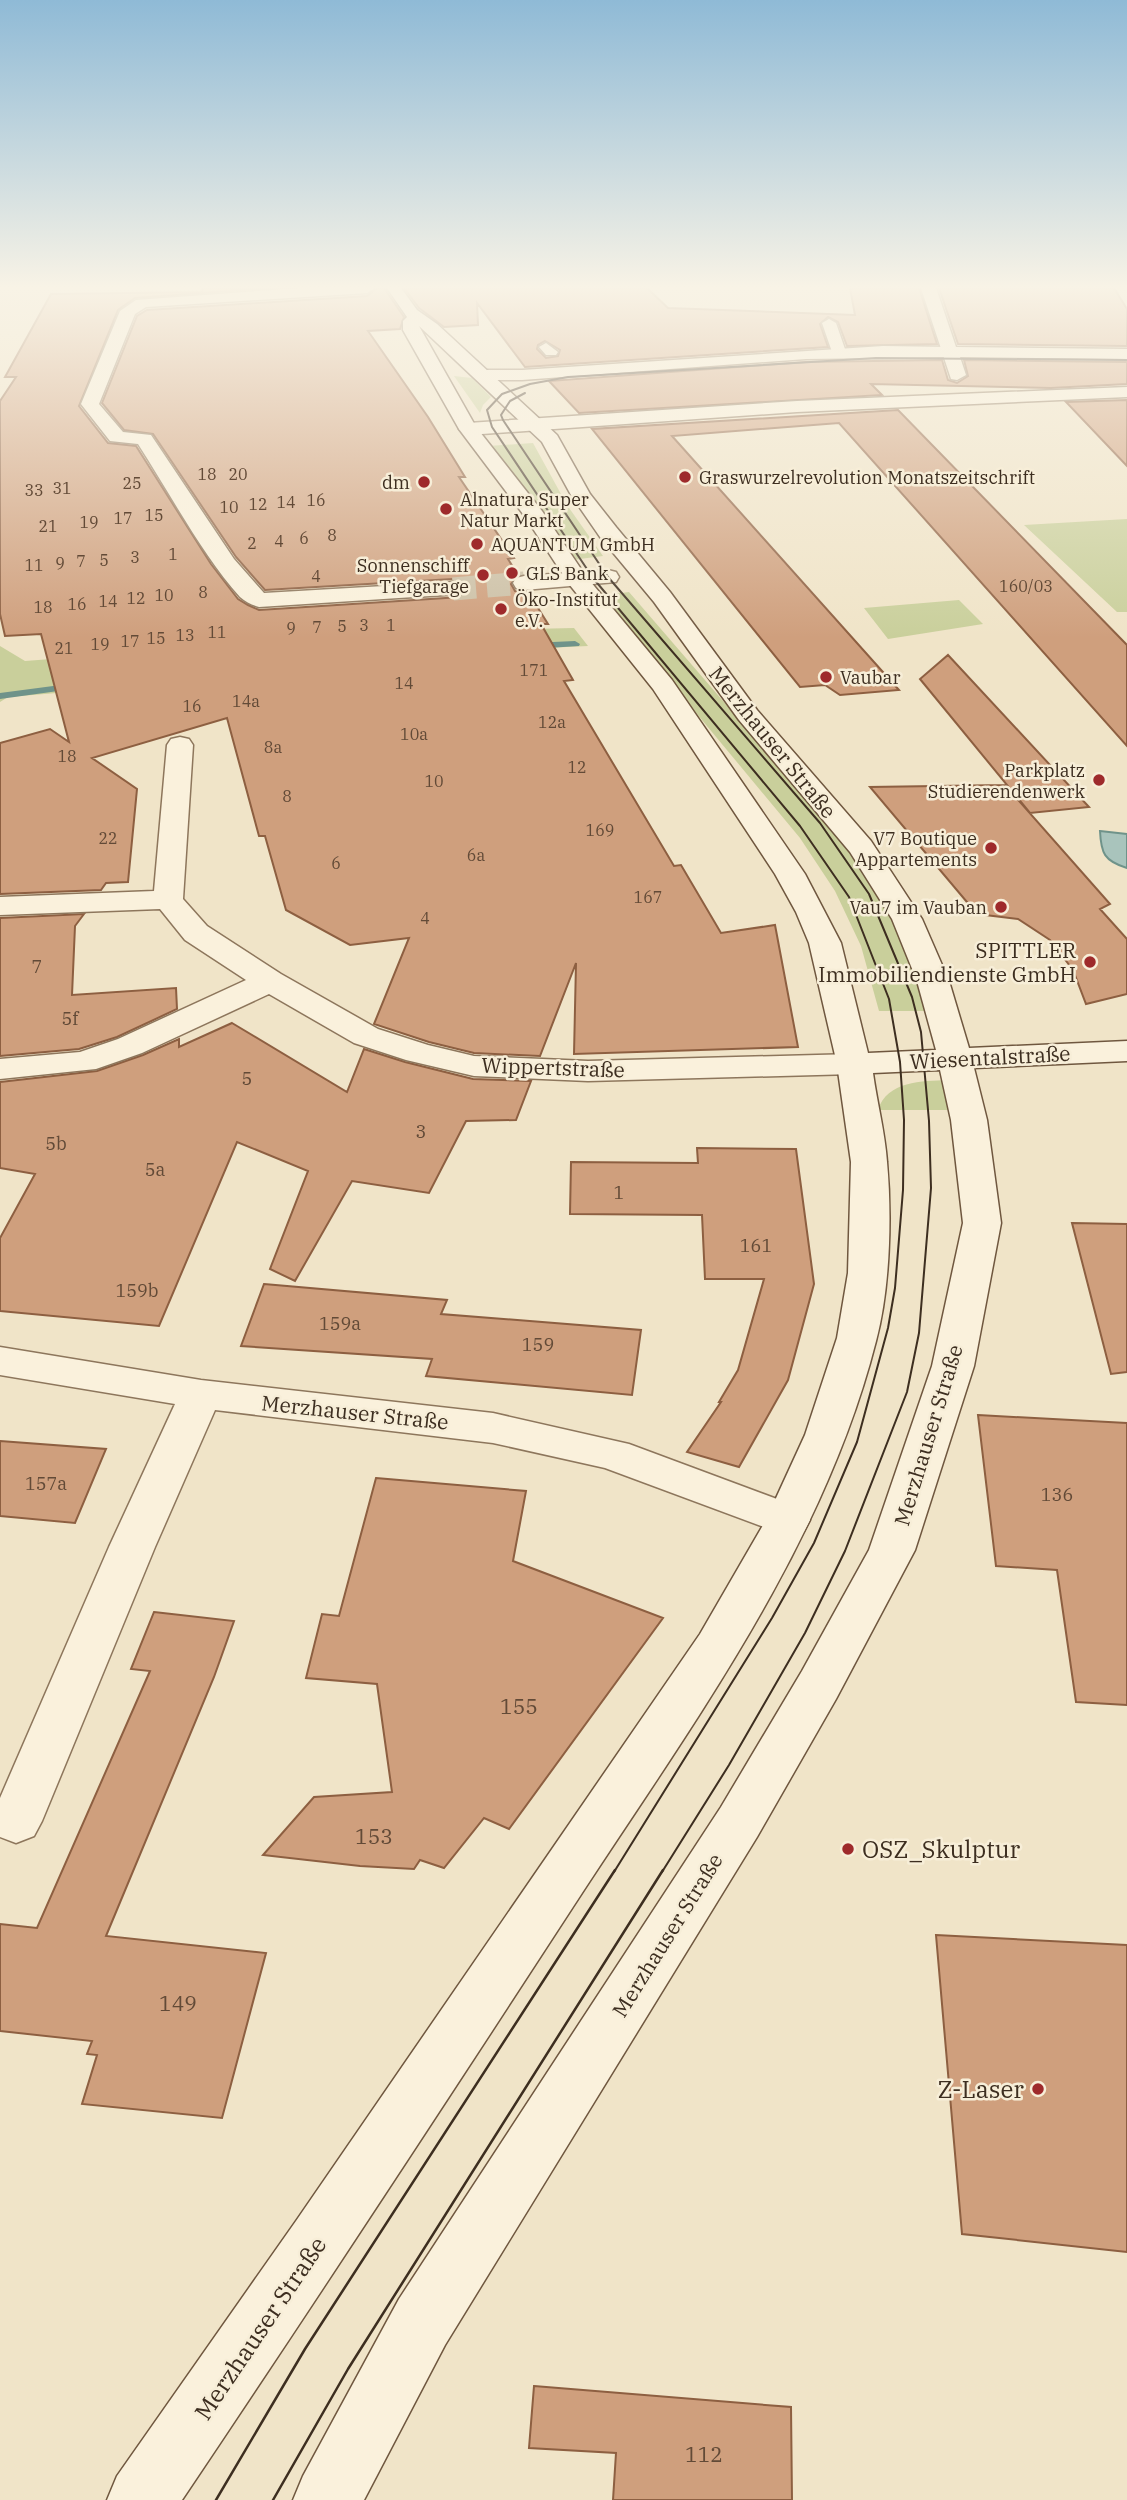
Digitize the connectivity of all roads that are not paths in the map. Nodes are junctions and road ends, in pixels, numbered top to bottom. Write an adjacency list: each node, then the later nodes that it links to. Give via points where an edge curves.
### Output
1 (91, 405): 11 (main road, via 117,437 144,439 226,563 260,600)
2 (455, 405): 6 (main road, Merzhauser Straße)
3 (513, 405): 5 (main road, Merzhauser Straße)
4 (821, 405): 5 (main road)
5 (534, 424): 6 (main road); 7 (main road, Merzhauser Straße, via 550,439 582,495)
6 (468, 429): 9 (main road, Merzhauser Straße)
7 (625, 552): 8 (main road); 12 (main road, Merzhauser Straße)
8 (608, 577): 9 (main road); 12 (main road)
9 (578, 579): 10 (main road); 17 (main road, Merzhauser Straße, via 663,685 790,874 825,943)
10 (524, 583)
11 (453, 589)
12 (662, 597): 19 (main road, Merzhauser Straße, via 748,715 860,847 892,892 933,981)
13 (180, 745): 14 (main road)
14 (168, 900): 15 (main road); 16 (main road, Wippertstraße, via 197,933)
15 (0, 906)
16 (270, 981): 20 (main road, Wippertstraße, via 366,1036 474,1066 588,1071); 21 (main road, via 130,1046 84,1062)
17 (842, 1014): 19 (main road); 20 (main road, Merzhauser Straße)
18 (1127, 1051): 19 (main road, Wiesentalstraße)
19 (940, 1060): 20 (main road, Wiesentalstraße); 27 (main road, Merzhauser Straße, via 968,1120 982,1223 953,1366 892,1550 739,1822 422,2322)
20 (854, 1064): 24 (main road, Merzhauser Straße, via 869,1162 868,1273 857,1338 834,1411)
21 (0, 1069)
22 (0, 1361): 23 (main road, Merzhauser Straße)
23 (201, 1394): 24 (main road, Merzhauser Straße, via 493,1428 614,1455); 25 (main road)
24 (788, 1520): 26 (main road, Merzhauser Straße, via 717,1647)
25 (16, 1821)
26 (142, 2500)
27 (327, 2500)

